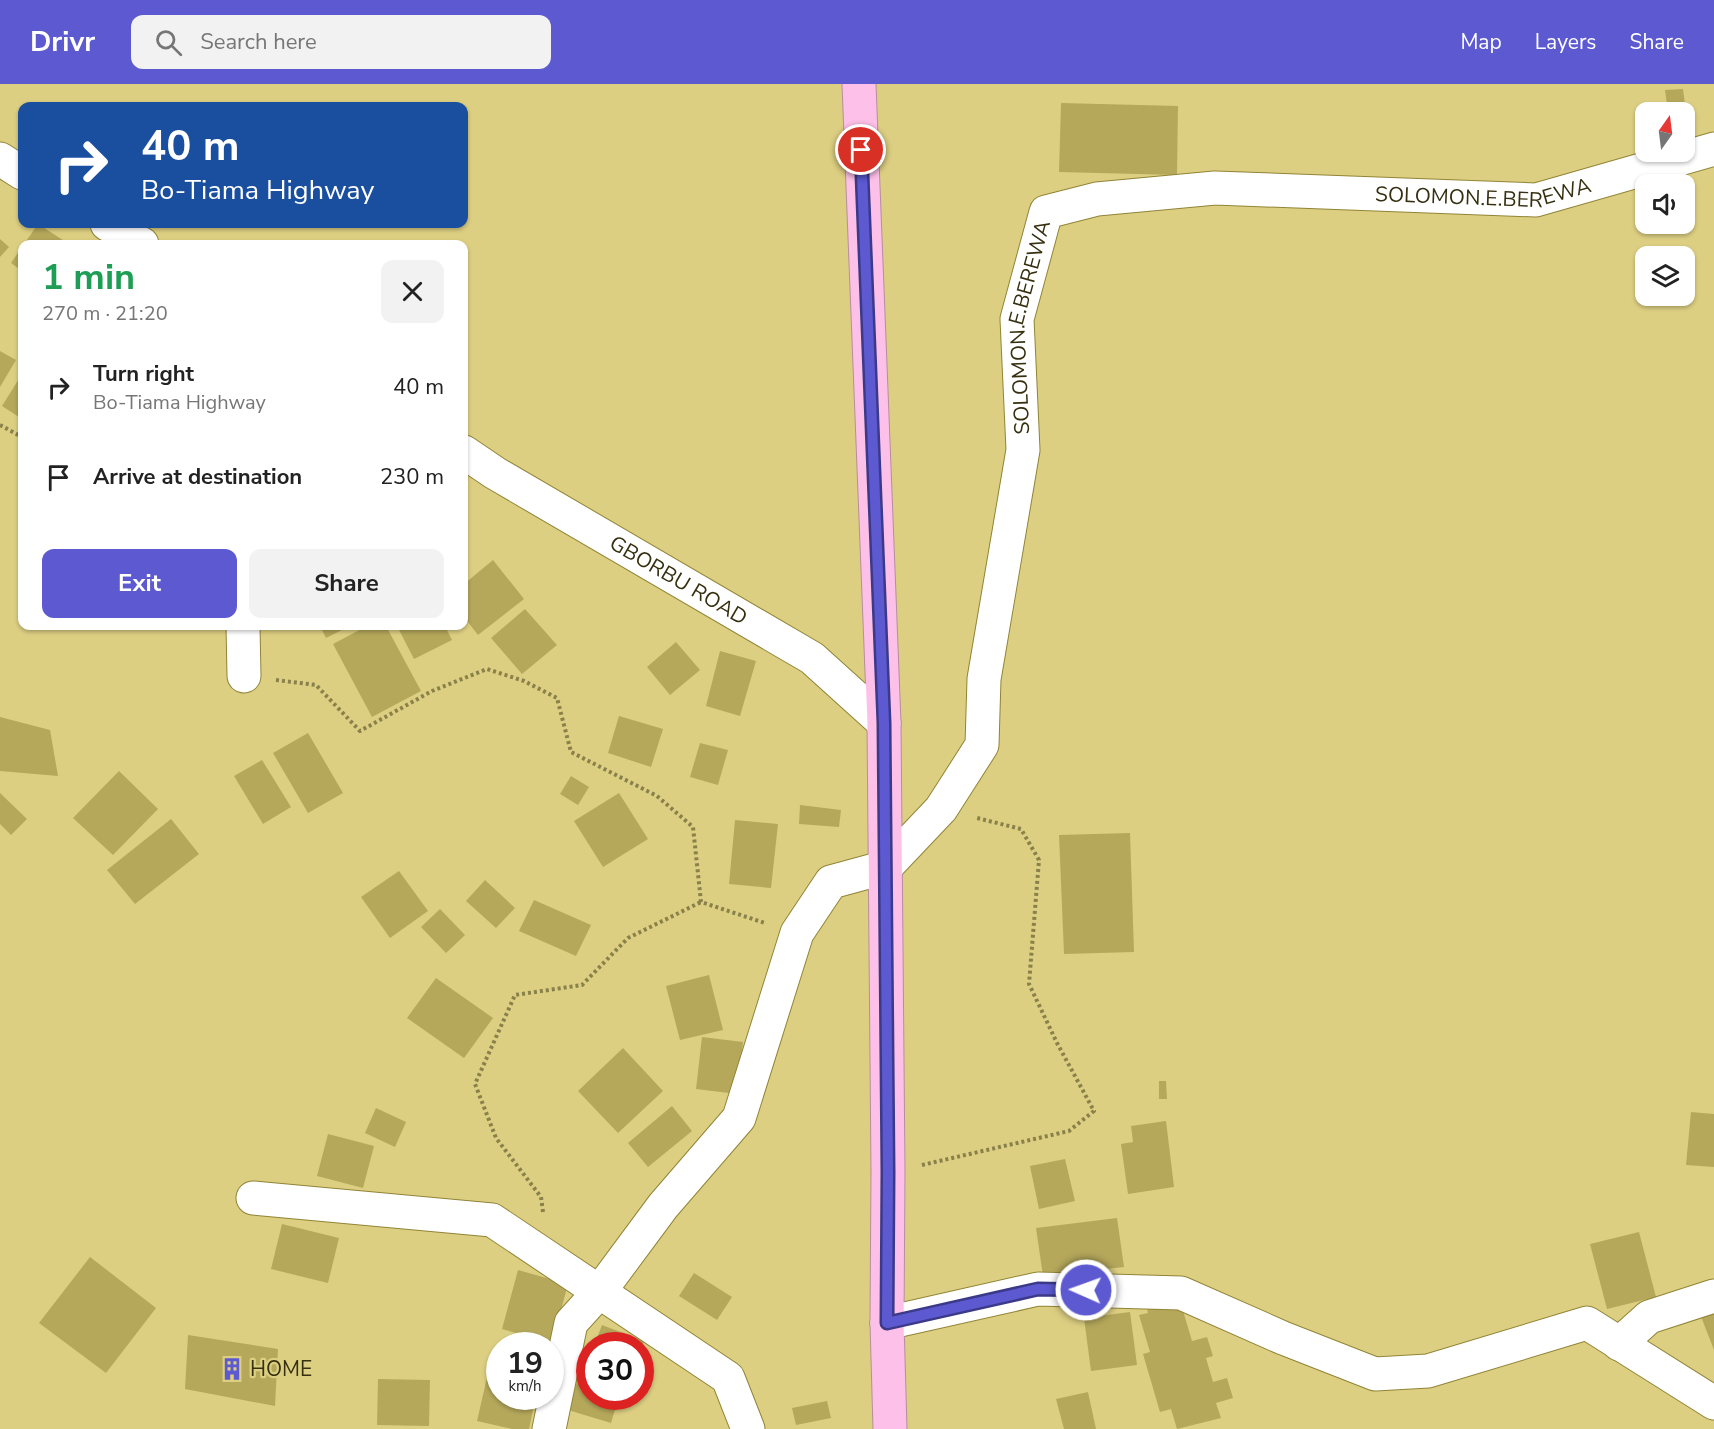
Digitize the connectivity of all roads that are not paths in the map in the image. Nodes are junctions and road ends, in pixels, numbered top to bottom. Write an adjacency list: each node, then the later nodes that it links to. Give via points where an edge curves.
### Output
1 (859, 84): 10 (highway)
2 (1714, 149): 11 (street, SOLOMON.E.BEREWA, via 1536,200 1215,188 1097,199 1046,212 1017,319 1023,450 984,679 982,745 941,809)
3 (0, 159): 4 (street)
4 (18, 170)
5 (114, 228): 6 (street)
6 (135, 240)
7 (468, 455): 10 (street, GBORBU ROAD, via 812,658)
8 (243, 630): 9 (street)
9 (244, 676)
10 (884, 723): 11 (highway)
11 (886, 867): 13 (street, via 831,882 797,933 740,1118 663,1206); 15 (highway)
12 (253, 1198): 13 (street, via 492,1220)
13 (600, 1291): 18 (street, via 571,1323); 19 (street, via 728,1378)
14 (1714, 1296): 16 (street, via 1649,1317)
15 (887, 1323): 16 (street, via 1038,1289 1181,1293 1376,1374 1428,1371 1587,1323); 20 (highway)
16 (1619, 1344): 17 (street)
17 (1714, 1402)
18 (549, 1429)
19 (748, 1429)
20 (890, 1429)

